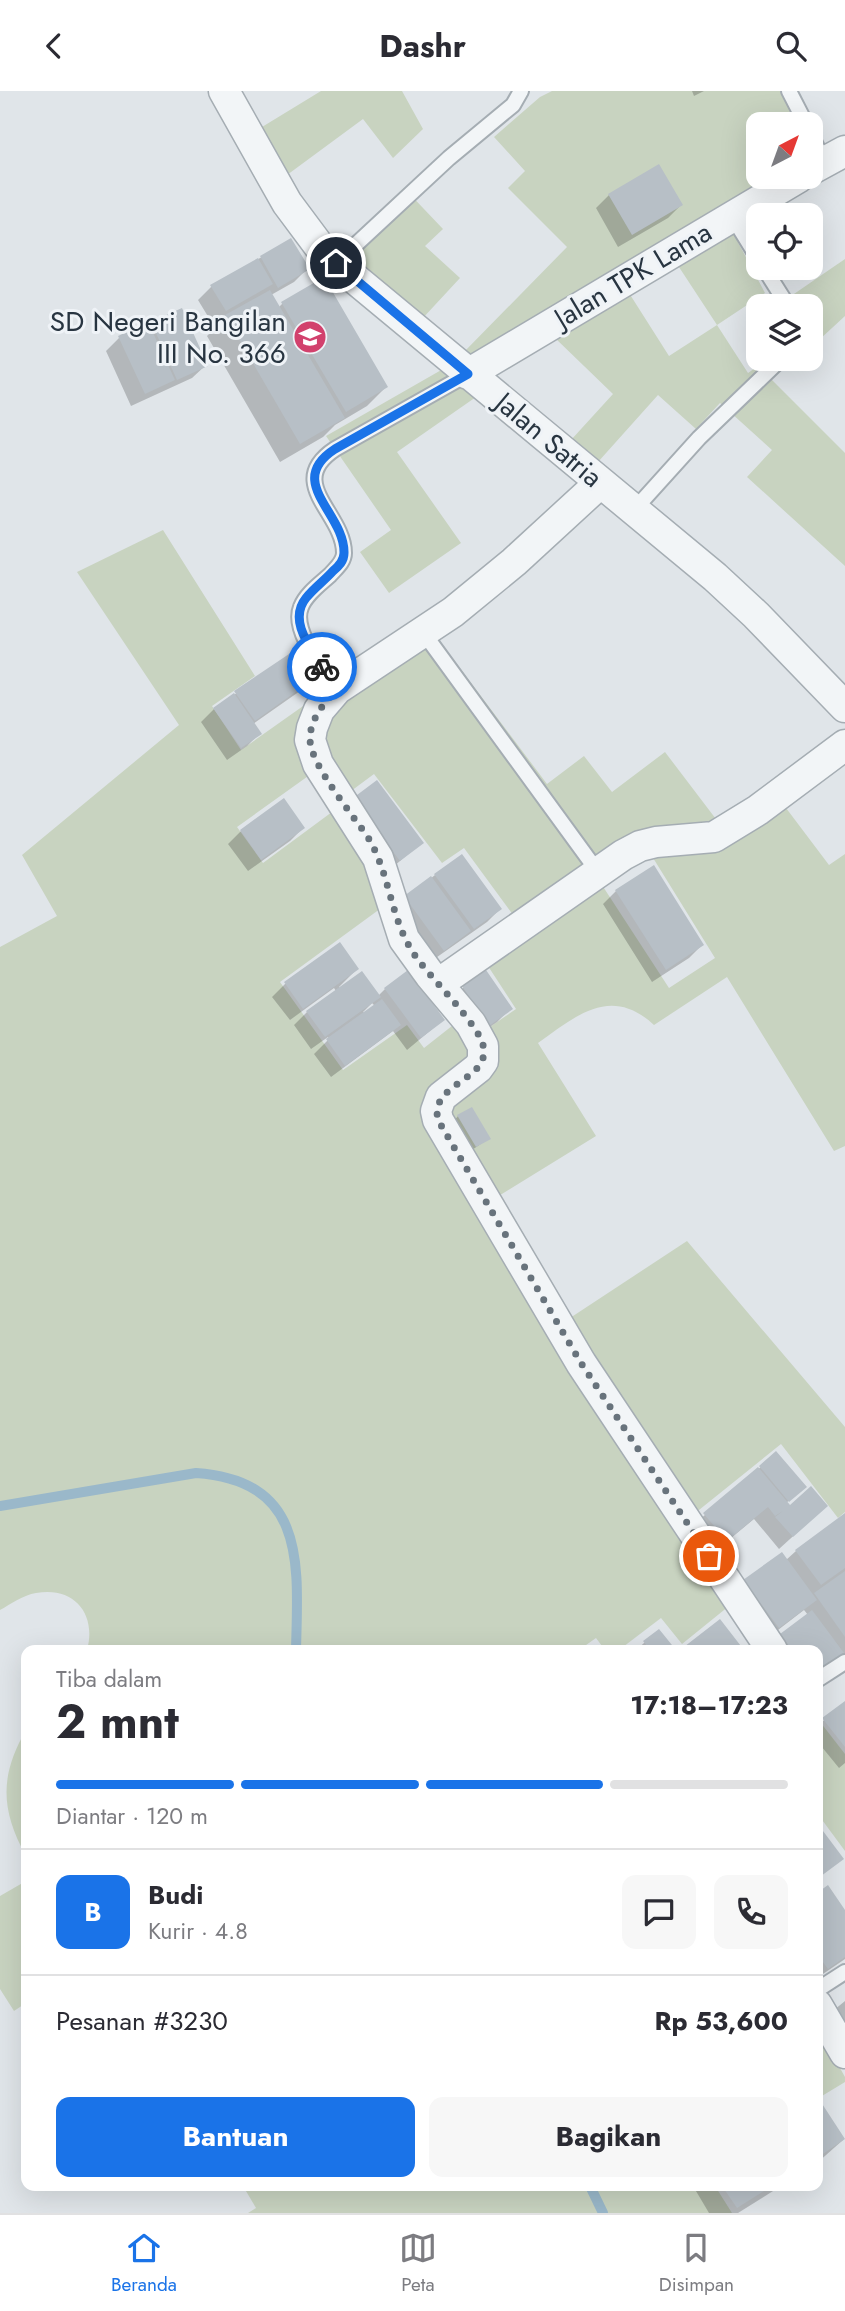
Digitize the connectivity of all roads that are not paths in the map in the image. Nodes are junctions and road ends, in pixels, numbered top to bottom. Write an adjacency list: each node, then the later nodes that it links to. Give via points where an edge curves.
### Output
1 (224, 91): 8 (street, Jalan Satria, via 287,202 313,240)
2 (521, 91): 8 (lane, via 513,105)
3 (789, 91): 4 (lane)
4 (800, 112)
5 (779, 189): 6 (street, Jalan TPK Lama)
6 (732, 216): 7 (lane); 10 (street, Jalan TPK Lama)
7 (746, 239)
8 (336, 263): 10 (street, Jalan Satria)
9 (769, 371): 12 (lane)
10 (468, 374): 11 (street, Jalan Satria); 14 (lane, via 335,449 317,464 316,484 341,538 343,560 305,598 299,619 309,647)
11 (600, 483): 12 (street, Jalan Satria); 13 (street, via 479,592)
12 (634, 510): 15 (street, Jalan Satria, via 748,607)
13 (423, 632): 14 (street); 17 (lane)
14 (337, 689): 18 (street, via 319,710 312,728 313,752 379,857 404,939)
15 (845, 707)
16 (845, 745): 17 (street, via 730,829 700,840 640,846)
17 (598, 872): 18 (street)
18 (438, 985): 19 (street, via 480,1037 484,1053 478,1067 441,1097 438,1120 581,1363)
19 (769, 1645)
20 (845, 1662): 21 (lane)
21 (823, 1676)
22 (845, 1972): 23 (lane)
23 (823, 1986)
24 (823, 2015): 25 (street)
25 (845, 2053)

